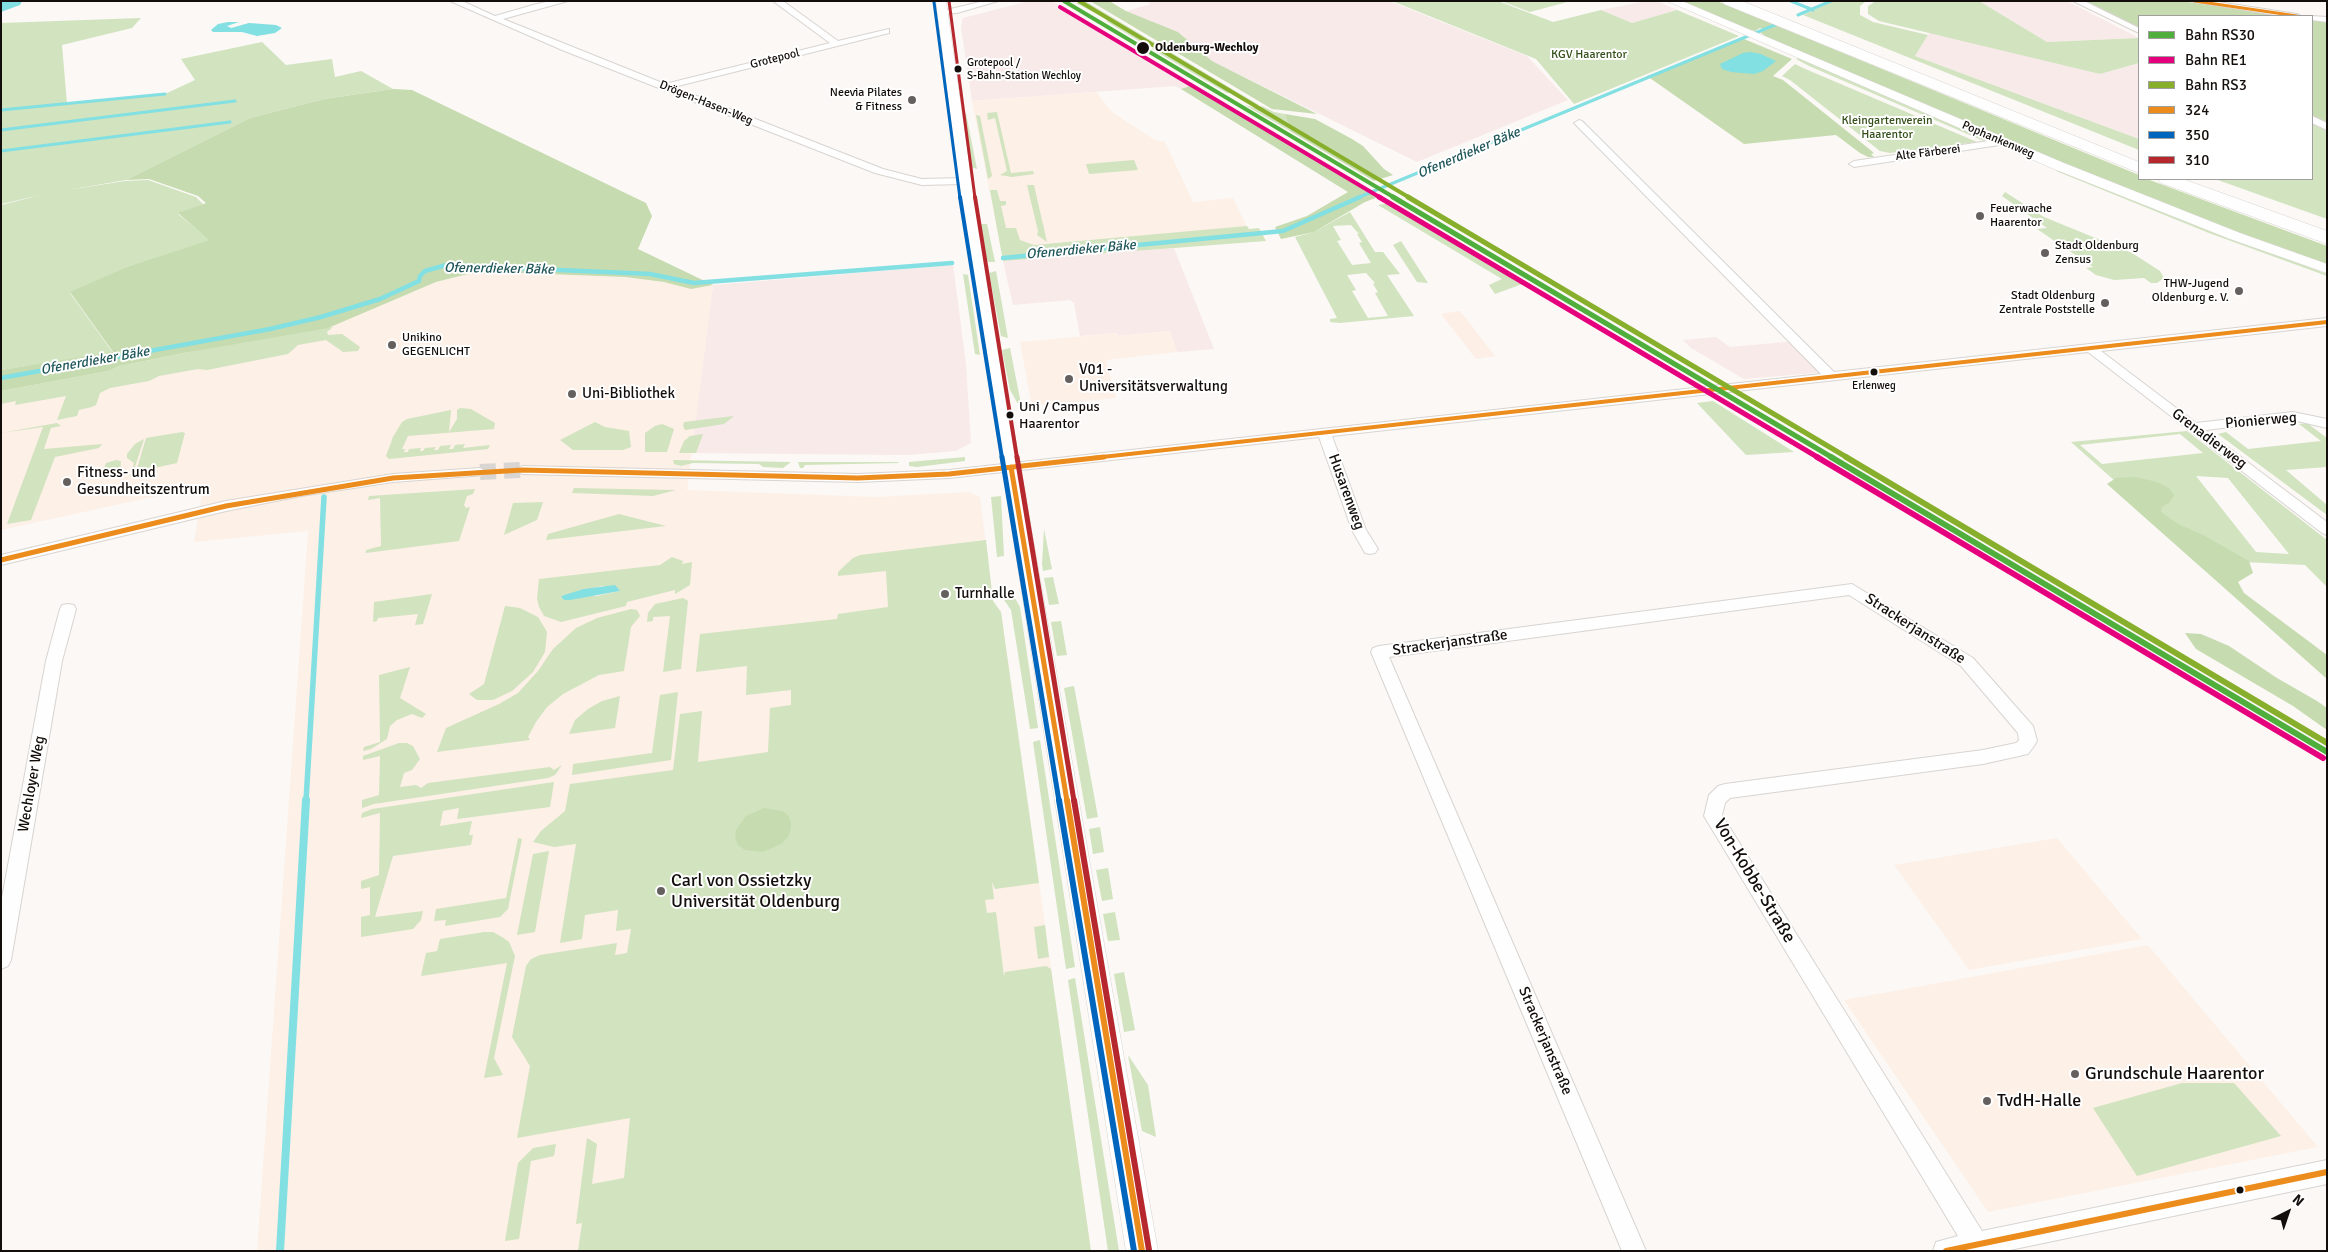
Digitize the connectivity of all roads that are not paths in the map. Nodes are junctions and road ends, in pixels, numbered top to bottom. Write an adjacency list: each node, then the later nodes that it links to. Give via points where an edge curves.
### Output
1 (454, 1): 12 (street, Drögen-Hasen-Weg)
2 (564, 1): 12 (street)
3 (777, 1): 17 (street)
4 (994, 1): 10 (street, via 957,11)
5 (1672, 1): 22 (street, Pophankenweg)
6 (1729, 1): 25 (highway)
7 (1749, 1): 23 (highway)
8 (2077, 1): 15 (street)
9 (2193, 1): 11 (street)
10 (942, 7): 28 (street)
11 (2290, 15)
12 (496, 18): 18 (street, Drögen-Hasen-Weg)
13 (2313, 18): 14 (street)
14 (2327, 20)
15 (2138, 31)
16 (886, 32): 17 (street, Grotepool)
17 (837, 44): 18 (street, Grotepool)
18 (665, 87): 28 (street, Drögen-Hasen-Weg, via 893,175 922,182)
19 (2313, 120): 21 (street)
20 (1579, 123): 34 (street)
21 (2327, 127)
22 (2002, 142): 24 (street, Alte Färberei); 31 (street, Pophankenweg, via 2176,213)
23 (2138, 158)
24 (1854, 164)
25 (2138, 168)
26 (2170, 180): 30 (highway)
27 (2195, 180): 29 (highway)
28 (964, 181): 38 (street)
29 (2327, 228)
30 (2327, 238)
31 (2327, 269)
32 (2327, 322): 33 (street)
33 (2090, 348): 34 (street); 36 (street, Grenadierweg)
34 (1831, 377): 37 (street)
35 (2327, 424): 36 (street, Pionierweg, via 2293,416)
36 (2194, 428): 41 (street, Grenadierweg)
37 (1324, 433): 38 (street); 42 (street, Husarenweg, via 1359,530)
38 (1011, 467): 39 (street, via 858,478); 49 (street)
39 (522, 470)
40 (480, 472): 43 (street, via 393,478 301,492 226,506)
41 (2327, 530)
42 (1370, 550)
43 (1, 560)
44 (68, 609): 46 (street, Wechloyer Weg, via 54,661)
45 (2027, 731): 48 (street, Von-Kobbe-Straße, via 2028,741 2022,749 1983,757 1725,791 1716,800 1713,816); 50 (street, Strackerjanstraße, via 1967,662 1852,590 1379,652)
46 (1, 960)
47 (2327, 1172): 48 (street)
48 (1976, 1244): 51 (street)
49 (1142, 1251)
50 (1634, 1251)
51 (1945, 1251)

